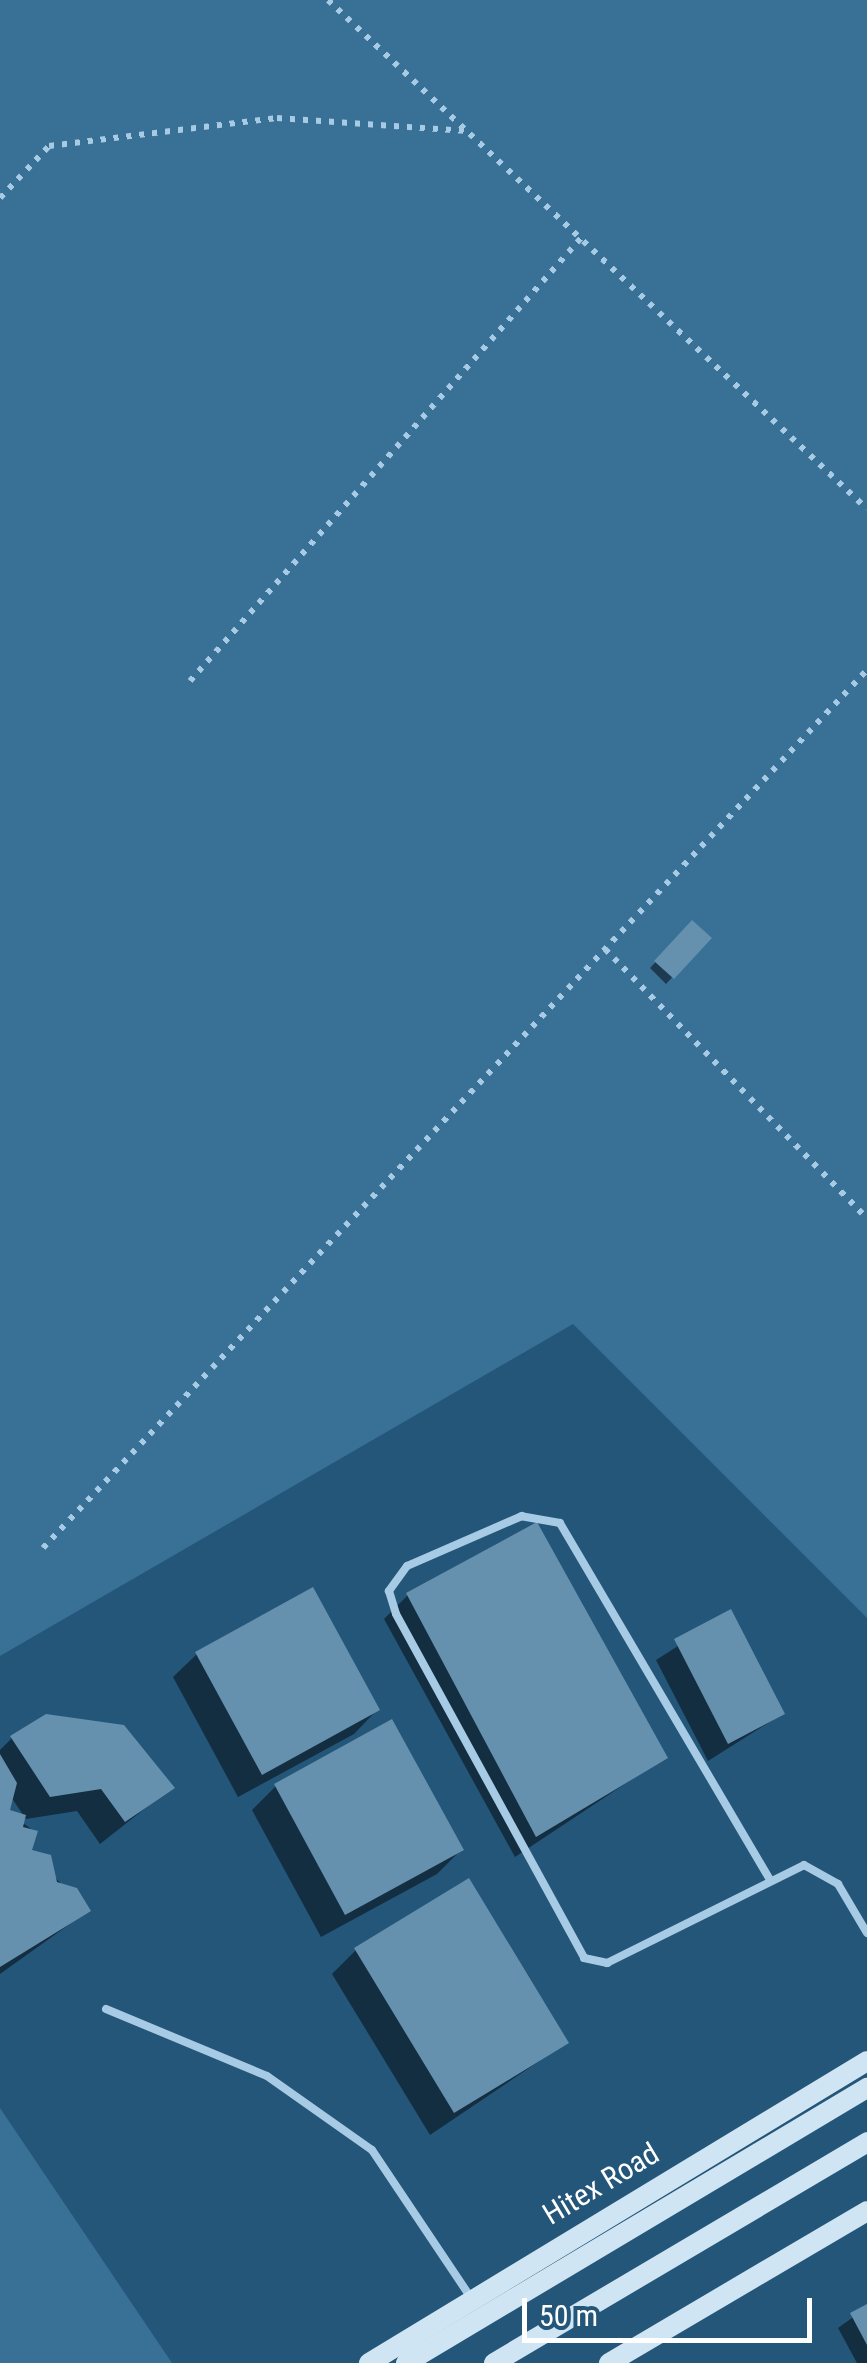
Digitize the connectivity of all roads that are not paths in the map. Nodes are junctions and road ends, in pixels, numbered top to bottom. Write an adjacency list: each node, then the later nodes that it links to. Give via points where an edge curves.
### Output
1 (768, 1878): 1 (lane, via 607,1963 584,1958 396,1614 389,1591 407,1566 522,1516 560,1523); 2 (lane, via 804,1865 820,1870)
2 (867, 1933)
3 (106, 2009): 8 (lane, via 267,2076 372,2150)
4 (867, 2062): 8 (street, Hitex Road)
5 (867, 2088): 10 (street, Hitex Road)
6 (867, 2142): 11 (street)
7 (867, 2211): 12 (street)
8 (471, 2298): 9 (street, Hitex Road)
9 (369, 2363)
10 (406, 2363)
11 (494, 2363)
12 (609, 2363)

